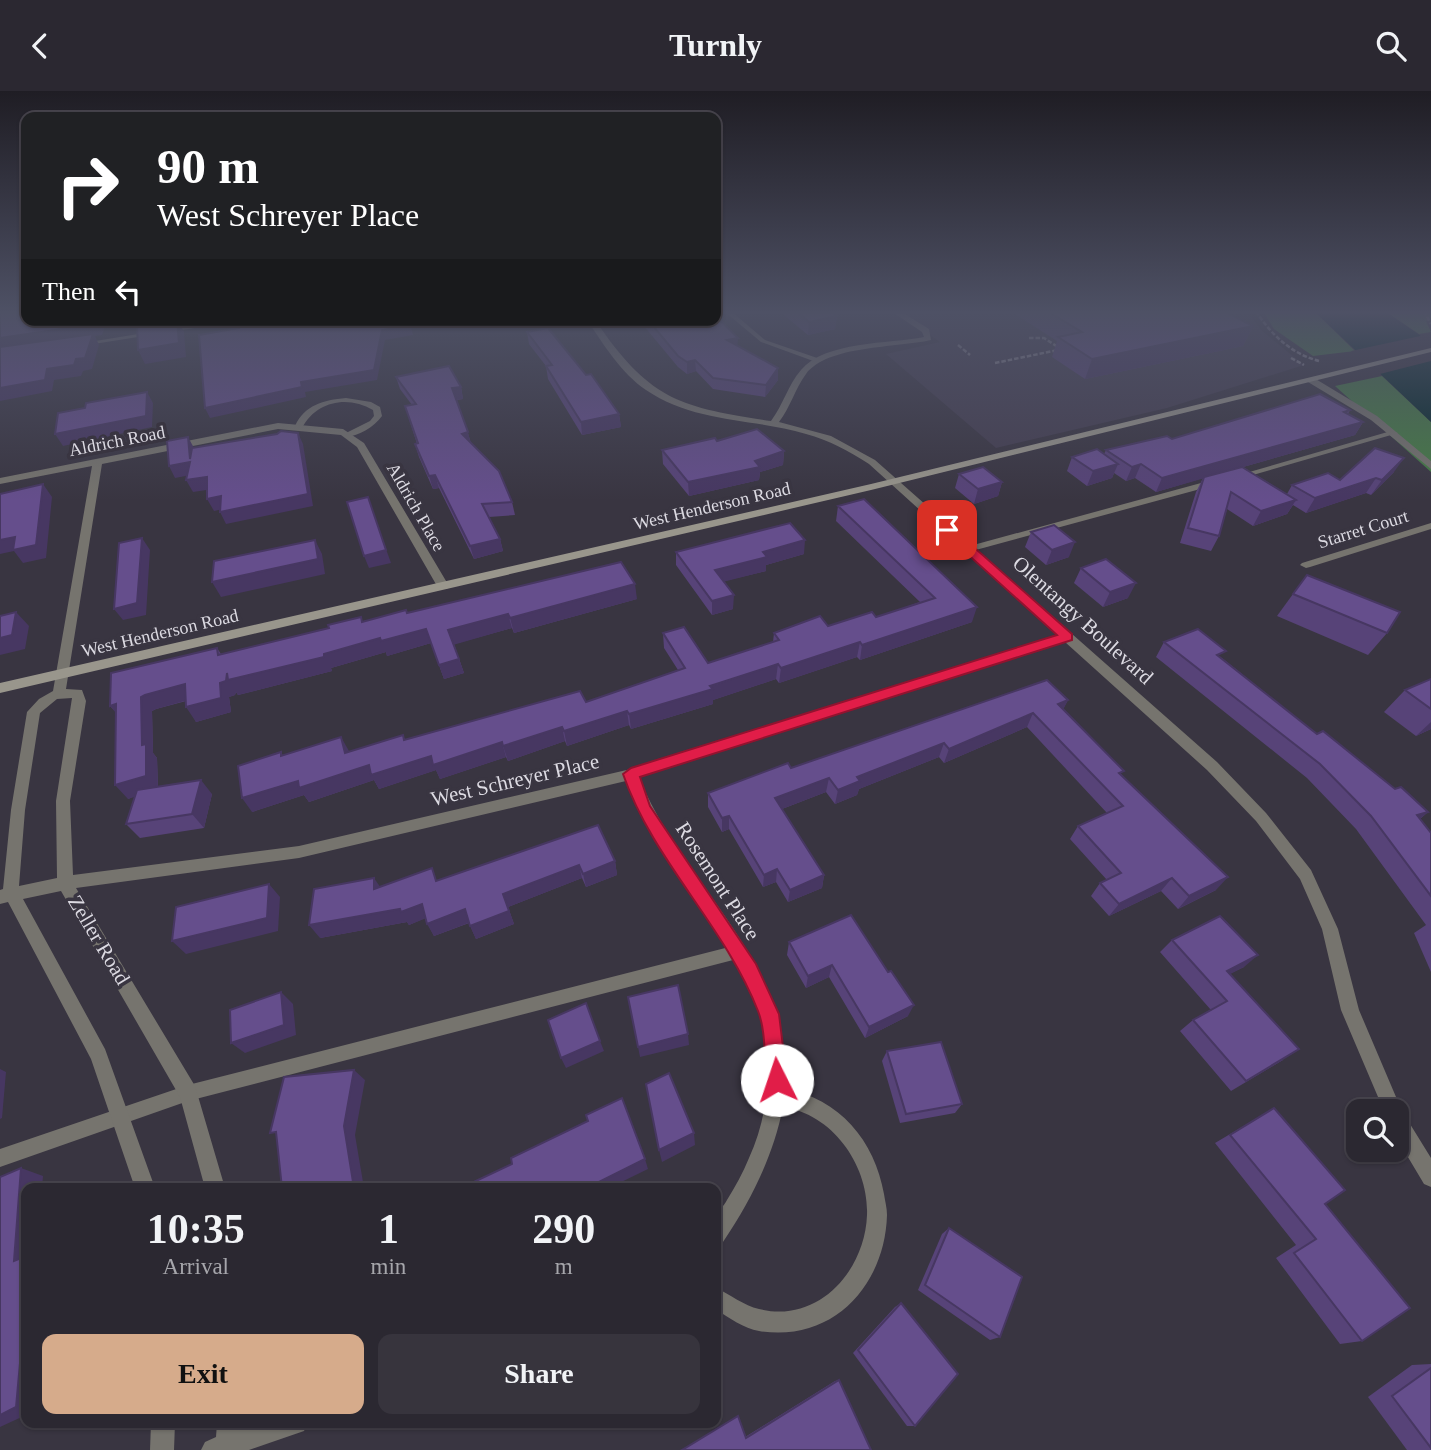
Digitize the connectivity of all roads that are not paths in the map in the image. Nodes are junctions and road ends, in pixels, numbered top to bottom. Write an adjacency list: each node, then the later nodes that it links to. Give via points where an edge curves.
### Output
1 (634, 374): 5 (street, Olentangy Boulevard, via 668,400 709,413)
2 (801, 374): 5 (street)
3 (1333, 374): 4 (main road, West Henderson Road)
4 (1311, 380): 7 (street); 12 (main road, West Henderson Road)
5 (773, 424): 12 (street, Olentangy Boulevard, via 840,443)
6 (299, 426): 8 (street, Aldrich Road); 8 (lane, via 307,412 332,402 360,401 377,409 373,423); 9 (street, Aldrich Road, via 252,430)
7 (1394, 433): 10 (street); 14 (lane)
8 (349, 435): 16 (street, Aldrich Place, via 360,445)
9 (98, 461): 11 (street, Aldrich Road); 18 (street)
10 (1431, 466)
11 (0, 481)
12 (894, 481): 14 (street, Olentangy Boulevard); 16 (main road, West Henderson Road)
13 (1431, 526): 15 (street, Starret Court)
14 (969, 549): 17 (street, Olentangy Boulevard)
15 (1306, 565)
16 (443, 586): 18 (main road, West Henderson Road)
17 (1068, 637): 21 (street, West Schreyer Place); 27 (street, Olentangy Boulevard, via 1212,766 1261,817 1306,875 1330,929 1350,1010)
18 (61, 674): 19 (main road, West Henderson Road); 20 (street)
19 (0, 688)
20 (59, 692): 22 (street, Zeller Road, via 77,693 79,701 64,801); 23 (street, via 34,712)
21 (631, 774): 22 (street, West Schreyer Place, via 299,852); 24 (street, Rosemont Place, via 643,809)
22 (65, 883): 23 (street, West Schreyer Place); 25 (street, Zeller Road)
23 (6, 895): 28 (street, via 99,1055)
24 (737, 952): 25 (lane); 26 (street, Rosemont Place, via 769,1014)
25 (188, 1093): 28 (lane); 33 (street, Zeller Road)
26 (777, 1097): 34 (street, Rosemont Place, via 754,1174); 35 (street, via 810,1104 844,1128 868,1166 877,1212 870,1259 844,1298 804,1321 759,1321)
27 (1388, 1099)
28 (121, 1116): 30 (lane); 32 (street)
29 (1409, 1140): 31 (street)
30 (0, 1158)
31 (1431, 1177)
32 (143, 1183)
33 (214, 1183)
34 (721, 1227)
35 (721, 1302)
36 (163, 1428): 39 (street)
37 (277, 1428): 38 (street)
38 (224, 1442)
39 (162, 1450)

